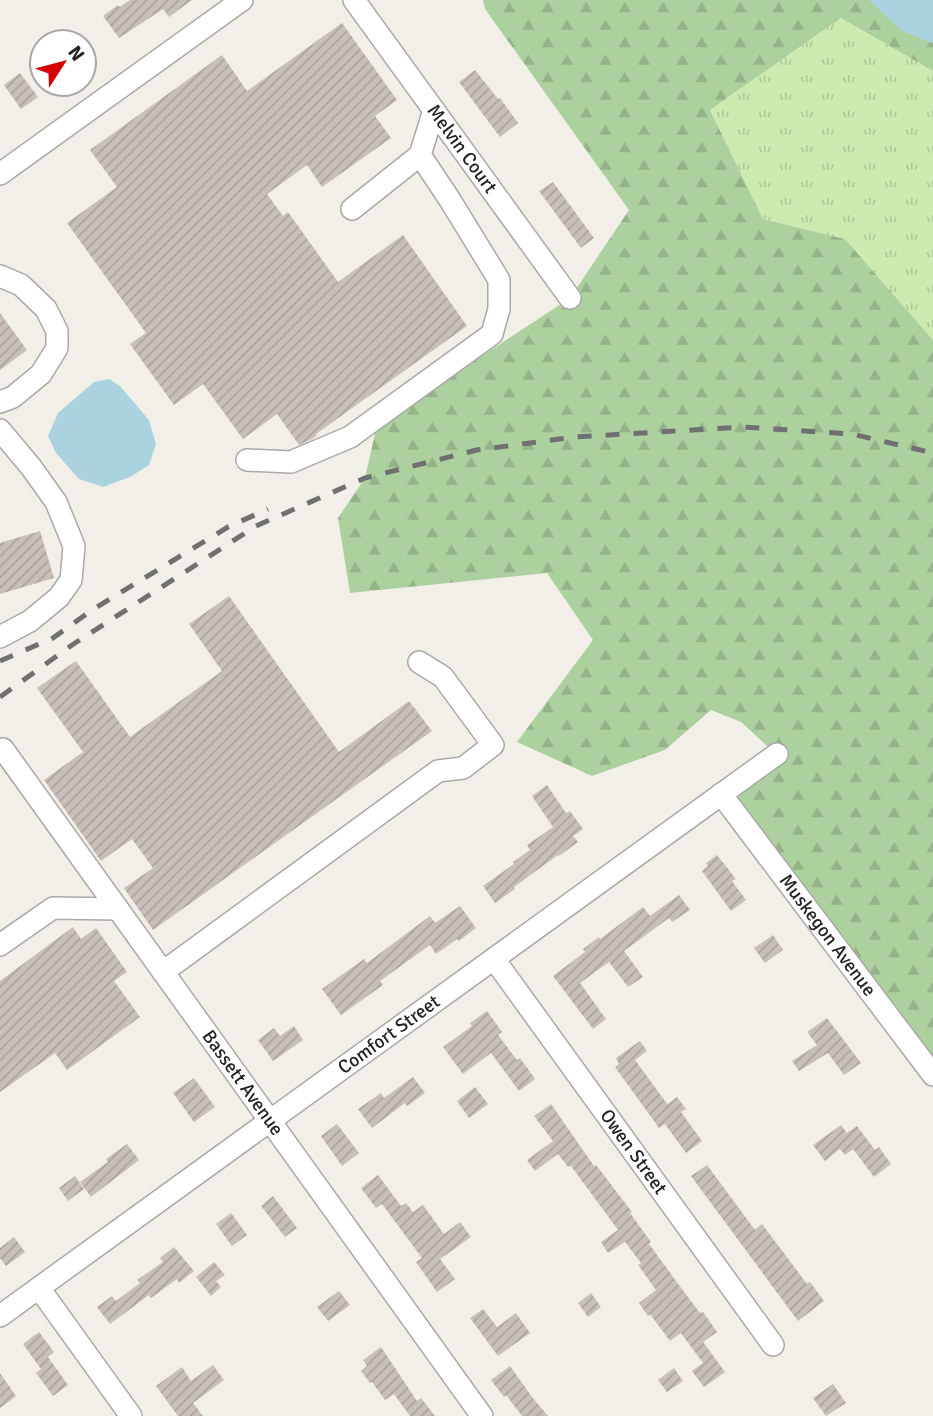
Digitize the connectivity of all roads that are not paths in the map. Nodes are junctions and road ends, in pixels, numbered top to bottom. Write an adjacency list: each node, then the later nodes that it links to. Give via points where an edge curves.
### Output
1 (242, 0): 5 (street)
2 (354, 0): 3 (street, Melvin Court)
3 (434, 110): 4 (street); 8 (street, Melvin Court)
4 (420, 155): 6 (street); 11 (street, via 499,280 499,309 492,334 350,437 291,462)
5 (0, 174)
6 (352, 209)
7 (0, 276): 9 (street, via 21,285 46,309 57,331 57,348 41,374)
8 (570, 298)
9 (0, 402)
10 (0, 430): 12 (street, via 56,502 74,547 71,580 59,597 30,621)
11 (247, 460)
12 (0, 637)
13 (419, 662): 20 (street, via 443,677 493,745 463,768 438,771)
14 (3, 749): 17 (street, Bassett Avenue)
15 (777, 754): 16 (street, Comfort Street)
16 (721, 794): 19 (street, Comfort Street); 21 (street, Muskegon Avenue)
17 (118, 909): 18 (street, via 53,908); 20 (street, Bassett Avenue)
18 (0, 945)
19 (494, 959): 22 (street, Comfort Street); 25 (street, Owen Street)
20 (163, 972): 22 (street, Bassett Avenue)
21 (933, 1075)
22 (269, 1121): 23 (street, Comfort Street); 27 (street, Bassett Avenue)
23 (38, 1288): 24 (street, Comfort Street); 26 (street)
24 (0, 1315)
25 (773, 1345)
26 (131, 1416)
27 (482, 1416)

